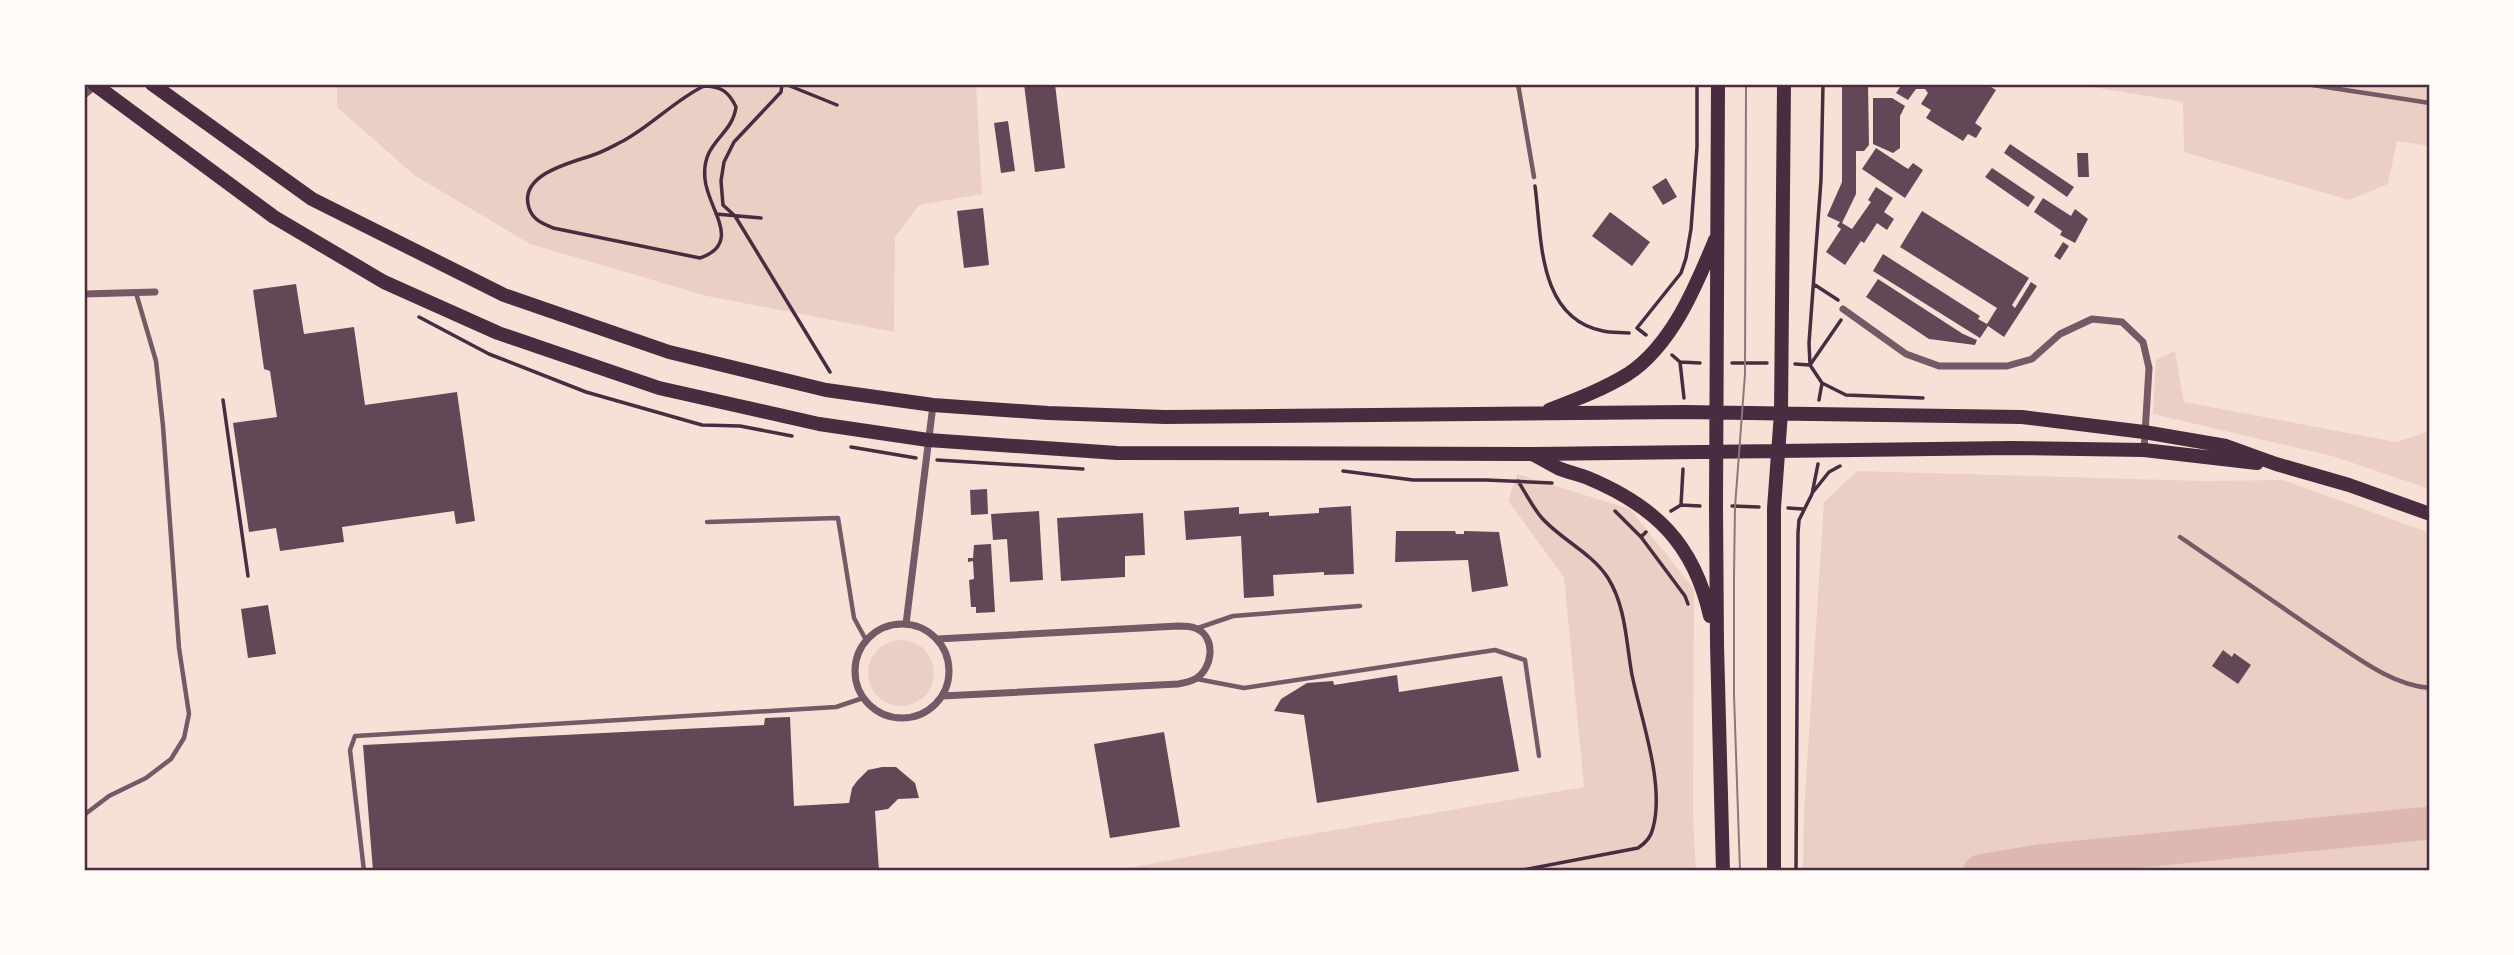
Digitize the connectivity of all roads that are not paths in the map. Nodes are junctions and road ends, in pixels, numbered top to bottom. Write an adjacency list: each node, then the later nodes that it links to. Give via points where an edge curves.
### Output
1 (152, 84): 15 (main road, via 312,199 504,295 669,352 826,390)
2 (1518, 84): 9 (lane)
3 (1718, 84): 10 (main road)
4 (1784, 84): 17 (main road)
5 (2306, 84): 8 (lane)
6 (95, 85): 7 (street); 20 (main road, via 274,217 384,282 498,333 659,388 819,424)
7 (84, 95)
8 (2430, 103)
9 (1534, 177)
10 (1718, 232): 16 (main road, via 1697,282 1659,346 1629,373); 18 (main road)
11 (136, 292): 12 (street); 13 (street); 40 (lane, via 156,362 178,648 189,714 184,738 171,759)
12 (155, 292)
13 (84, 294)
14 (1843, 309): 19 (street, via 1906,354 1939,366 2007,366 2032,359 2060,334 2092,319 2122,322 2143,342 2149,368)
15 (933, 405): 16 (main road, via 1165,416); 20 (street)
16 (1540, 413): 18 (main road)
17 (1781, 413): 18 (main road); 19 (main road, via 2022,417); 22 (main road)
18 (1717, 414): 23 (main road)
19 (2144, 432): 21 (street); 25 (main road, via 2226,446)
20 (928, 440): 24 (main road, via 1117,453); 30 (street)
21 (2144, 450): 22 (main road); 25 (main road)
22 (1779, 451): 23 (main road); 41 (main road, via 1774,508)
23 (1716, 453): 24 (main road); 34 (main road)
24 (1534, 454): 34 (main road, via 1635,501 1658,519 1685,552 1704,587)
25 (2276, 464): 26 (main road)
26 (2430, 514)
27 (707, 522): 33 (lane, via 838,518 854,618)
28 (2180, 537): 36 (lane, via 2358,658 2392,678)
29 (1360, 606): 31 (lane, via 1233,616)
30 (906, 624): 32 (street); 33 (street, via 893,624)
31 (1197, 628): 32 (street); 35 (street, via 1207,638 1211,653 1207,667)
32 (937, 639): 37 (street, via 947,661)
33 (866, 640): 38 (street, via 854,668)
34 (1717, 645): 43 (main road)
35 (1196, 678): 37 (street, via 1178,684); 39 (lane, via 1244,688 1495,650 1525,660)
36 (2430, 688)
37 (942, 696): 38 (street, via 928,712 901,719 873,709)
38 (863, 698): 42 (lane, via 836,707 355,736 350,750)
39 (1539, 756)
40 (84, 816)
41 (1774, 867)
42 (364, 871)
43 (1723, 871)

